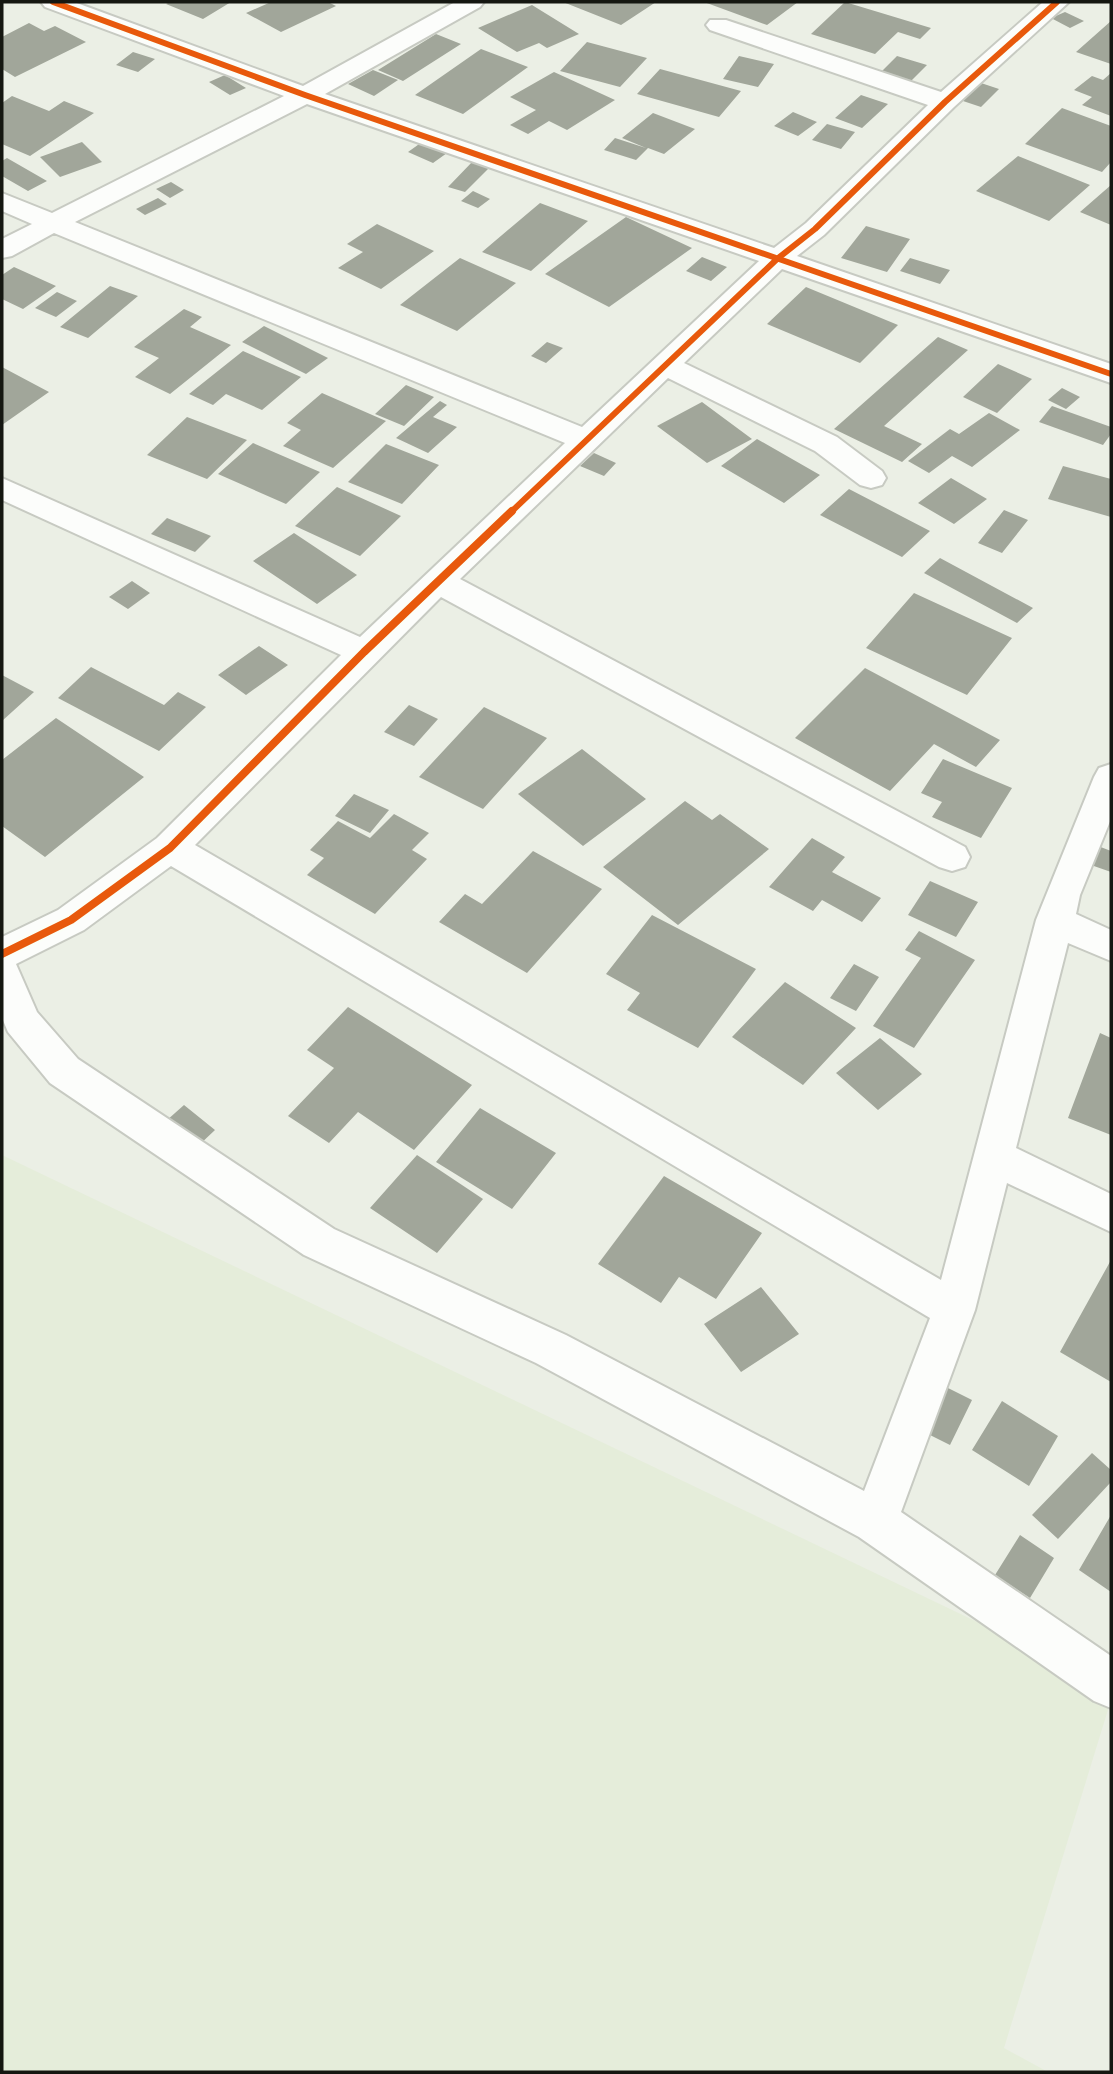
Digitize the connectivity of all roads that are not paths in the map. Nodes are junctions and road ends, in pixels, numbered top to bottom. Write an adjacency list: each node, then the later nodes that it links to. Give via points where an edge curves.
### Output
1 (54, 2): 5 (street)
2 (472, 2): 5 (street)
3 (1052, 3): 6 (street)
4 (718, 25): 6 (street)
5 (305, 95): 8 (street); 10 (street)
6 (945, 102): 10 (street)
7 (2, 201): 8 (street)
8 (53, 223): 9 (street); 13 (street)
9 (2, 250)
10 (778, 259): 11 (street); 12 (street)
11 (666, 365): 13 (street); 14 (street, via 826,444)
12 (1111, 374)
13 (586, 440): 16 (street)
14 (871, 478)
15 (2, 488): 17 (street)
16 (439, 582): 17 (street); 20 (street)
17 (364, 652): 19 (street)
18 (1111, 777): 21 (street)
19 (170, 848): 23 (street, via 71,920); 27 (street)
20 (952, 857)
21 (1054, 920): 22 (street); 25 (street)
22 (1111, 946)
23 (2, 954)
24 (2, 973): 28 (street, via 22,1021 64,1072 319,1242 551,1349)
25 (994, 1157): 26 (street); 27 (street)
26 (1111, 1214)
27 (954, 1310): 28 (street)
28 (876, 1521): 29 (street)
29 (1111, 1684)

